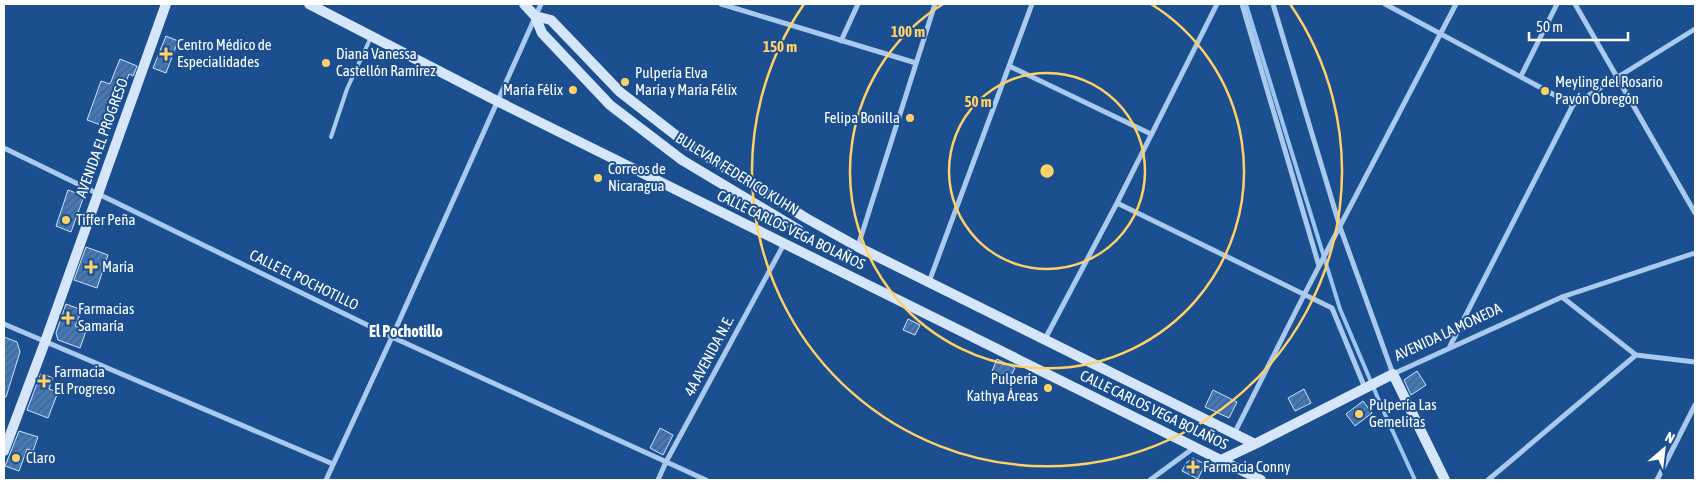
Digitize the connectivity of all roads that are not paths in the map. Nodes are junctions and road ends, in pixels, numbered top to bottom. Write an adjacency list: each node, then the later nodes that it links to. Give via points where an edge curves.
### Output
1 (166, 4): 30 (street, AVENIDA EL PROGRESO)
2 (309, 4): 19 (street, CALLE CARLOS VEGA BOLAÑOS)
3 (524, 4): 16 (street, BULEVAR FEDERICO KUHN)
4 (541, 4): 16 (street)
5 (721, 4): 20 (street)
6 (858, 4): 20 (street)
7 (935, 4): 21 (street)
8 (1032, 4): 22 (street)
9 (1218, 4): 27 (street)
10 (1242, 4): 39 (street)
11 (1273, 4): 34 (street)
12 (1386, 4): 18 (street)
13 (1456, 4): 18 (street)
14 (1557, 4): 23 (street)
15 (1574, 4): 24 (street)
16 (535, 16): 25 (street); 33 (street, BULEVAR FEDERICO KUHN, via 551,20 620,92 691,147); 35 (street, BULEVAR FEDERICO KUHN, via 542,33 610,105 682,160)
17 (1695, 29): 24 (street)
18 (1440, 33): 23 (street); 34 (street)
19 (371, 35): 25 (street, CALLE CARLOS VEGA BOLAÑOS); 28 (lane, via 347,89)
20 (841, 41): 21 (street)
21 (916, 63): 37 (street)
22 (1009, 66): 27 (street); 40 (street)
23 (1521, 76): 26 (street)
24 (1617, 78): 26 (street); 32 (street)
25 (497, 101): 36 (street, CALLE CARLOS VEGA BOLAÑOS); 44 (street)
26 (1573, 105): 47 (street)
27 (1151, 134): 31 (street)
28 (331, 137)
29 (4, 148): 30 (street, CALLE EL POCHOTILLO)
30 (98, 194): 44 (street, CALLE EL POCHOTILLO); 46 (street, AVENIDA EL PROGRESO)
31 (1117, 203): 41 (street); 45 (street)
32 (1695, 213)
33 (806, 218): 35 (street); 37 (street, CALLE CARLOS VEGA BOLAÑOS)
34 (1340, 227): 39 (street); 50 (street)
35 (799, 230): 36 (street)
36 (787, 245): 55 (street, CALLE CARLOS VEGA BOLAÑOS); 58 (street, 4A AVENIDA N.E.)
37 (858, 247): 40 (street, CALLE CARLOS VEGA BOLAÑOS)
38 (1695, 253): 42 (street, AVENIDA LA MONEDA)
39 (1319, 267): 41 (street)
40 (929, 283): 45 (street, CALLE CARLOS VEGA BOLAÑOS)
41 (1304, 295): 51 (street, via 1332,308); 53 (street)
42 (1562, 297): 47 (street, AVENIDA LA MONEDA); 48 (street)
43 (4, 324): 46 (street)
44 (392, 337): 58 (street, CALLE EL POCHOTILLO); 59 (street)
45 (1045, 340): 53 (street, CALLE CARLOS VEGA BOLAÑOS)
46 (45, 342): 56 (street, AVENIDA EL PROGRESO); 59 (street)
47 (1450, 347): 50 (street, AVENIDA LA MONEDA)
48 (1636, 355): 49 (street); 67 (street)
49 (1695, 362)
50 (1391, 374): 51 (street, AVENIDA LA MONEDA); 66 (street)
51 (1367, 387): 54 (street, AVENIDA LA MONEDA)
52 (1695, 405): 68 (street)
53 (1234, 434): 54 (street, CALLE CARLOS VEGA BOLAÑOS)
54 (1255, 444): 57 (street, AVENIDA LA MONEDA)
55 (1195, 447): 57 (street, CALLE CARLOS VEGA BOLAÑOS); 64 (street)
56 (4, 451)
57 (1221, 460): 60 (street, CALLE CARLOS VEGA BOLAÑOS)
58 (666, 462): 62 (street, 4A AVENIDA N.E.); 63 (street, CALLE EL POCHOTILLO)
59 (333, 464): 61 (street)
60 (1246, 477): 65 (street, CALLE CARLOS VEGA BOLAÑOS)
61 (326, 480)
62 (658, 480)
63 (706, 480)
64 (1150, 480)
65 (1261, 480)
66 (1445, 480)
67 (1488, 480)
68 (1657, 480)

